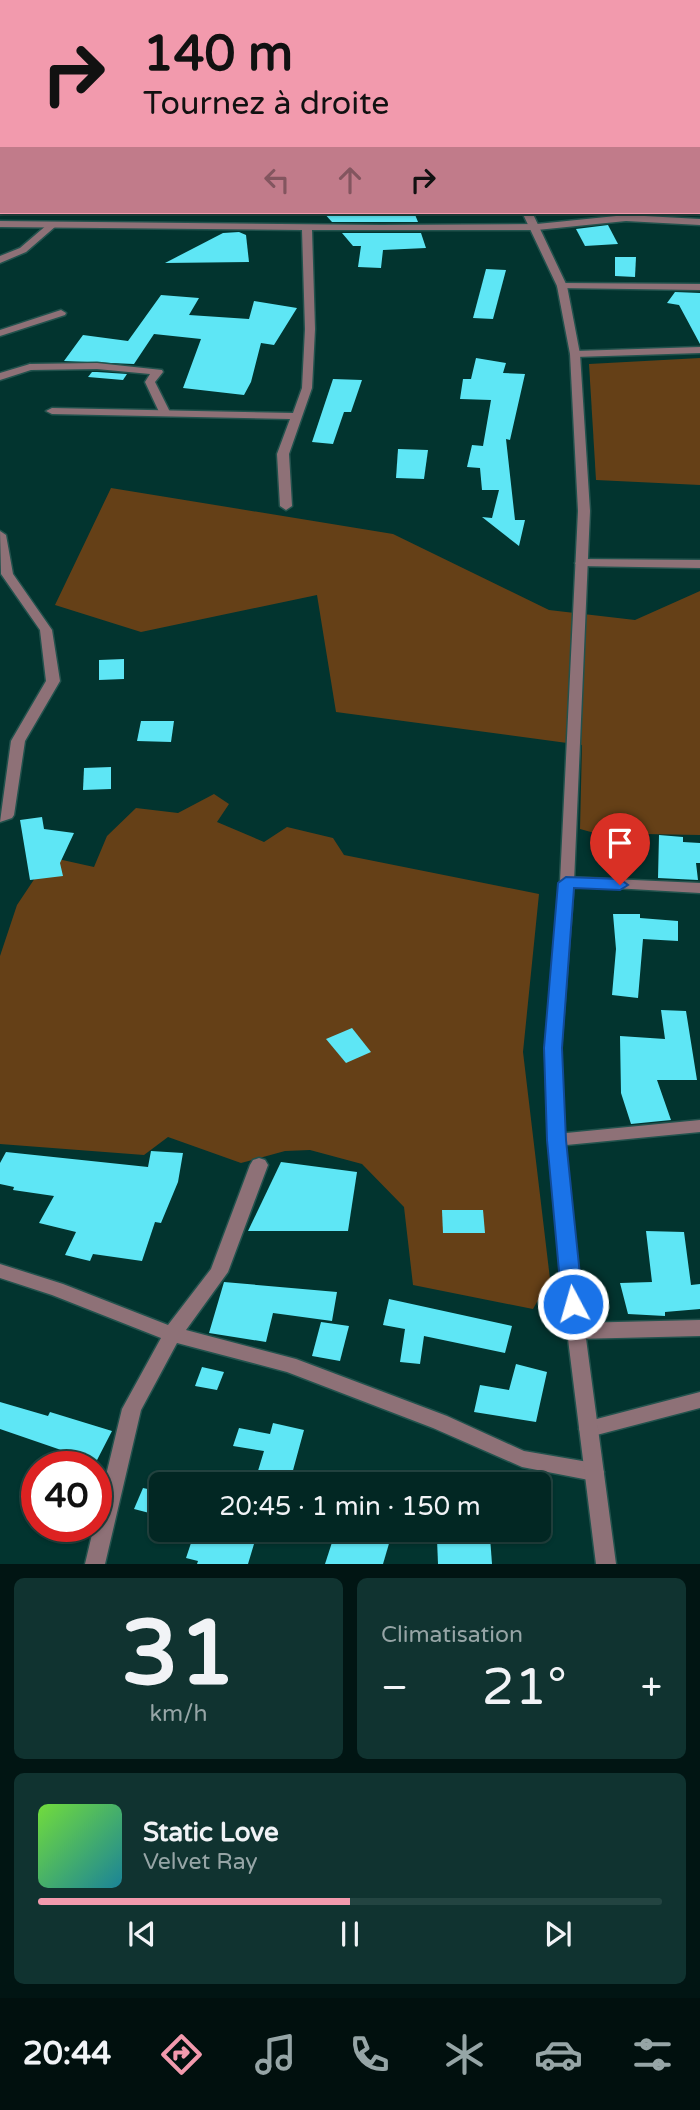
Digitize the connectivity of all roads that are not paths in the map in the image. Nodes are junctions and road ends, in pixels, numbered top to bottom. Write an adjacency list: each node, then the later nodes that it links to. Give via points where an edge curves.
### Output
1 (528, 214): 5 (street)
2 (700, 222): 5 (street, via 626,218)
3 (0, 224): 4 (street)
4 (51, 226): 6 (street, via 154,221); 7 (street, via 23,250)
5 (537, 227): 6 (street); 8 (street)
6 (307, 228): 17 (street, via 310,329 307,388)
7 (0, 260)
8 (562, 286): 9 (street); 13 (street)
9 (700, 287)
10 (61, 313): 11 (street)
11 (0, 333)
12 (700, 350): 13 (street)
13 (575, 354): 20 (street, via 584,511)
14 (0, 377): 16 (street, via 30,367 97,366 158,372 150,382)
15 (52, 411): 16 (street)
16 (164, 412): 17 (street)
17 (298, 416): 18 (street, via 283,454)
18 (286, 506)
19 (0, 536): 22 (street, via 7,574 46,630 53,681 18,741 7,815)
20 (581, 563): 21 (street); 23 (street)
21 (700, 564)
22 (0, 817)
23 (566, 883): 24 (street); 26 (street, via 553,1048)
24 (700, 888)
25 (700, 1126): 26 (street)
26 (556, 1140): 30 (street)
27 (260, 1165): 31 (street, via 219,1272)
28 (0, 1271): 31 (street)
29 (700, 1328): 30 (street)
30 (576, 1331): 33 (street)
31 (172, 1334): 34 (street, via 289,1365 440,1422 522,1459); 35 (street, via 132,1409)
32 (700, 1400): 33 (street)
33 (589, 1429): 34 (street)
34 (594, 1472): 36 (street)
35 (94, 1564)
36 (606, 1564)

